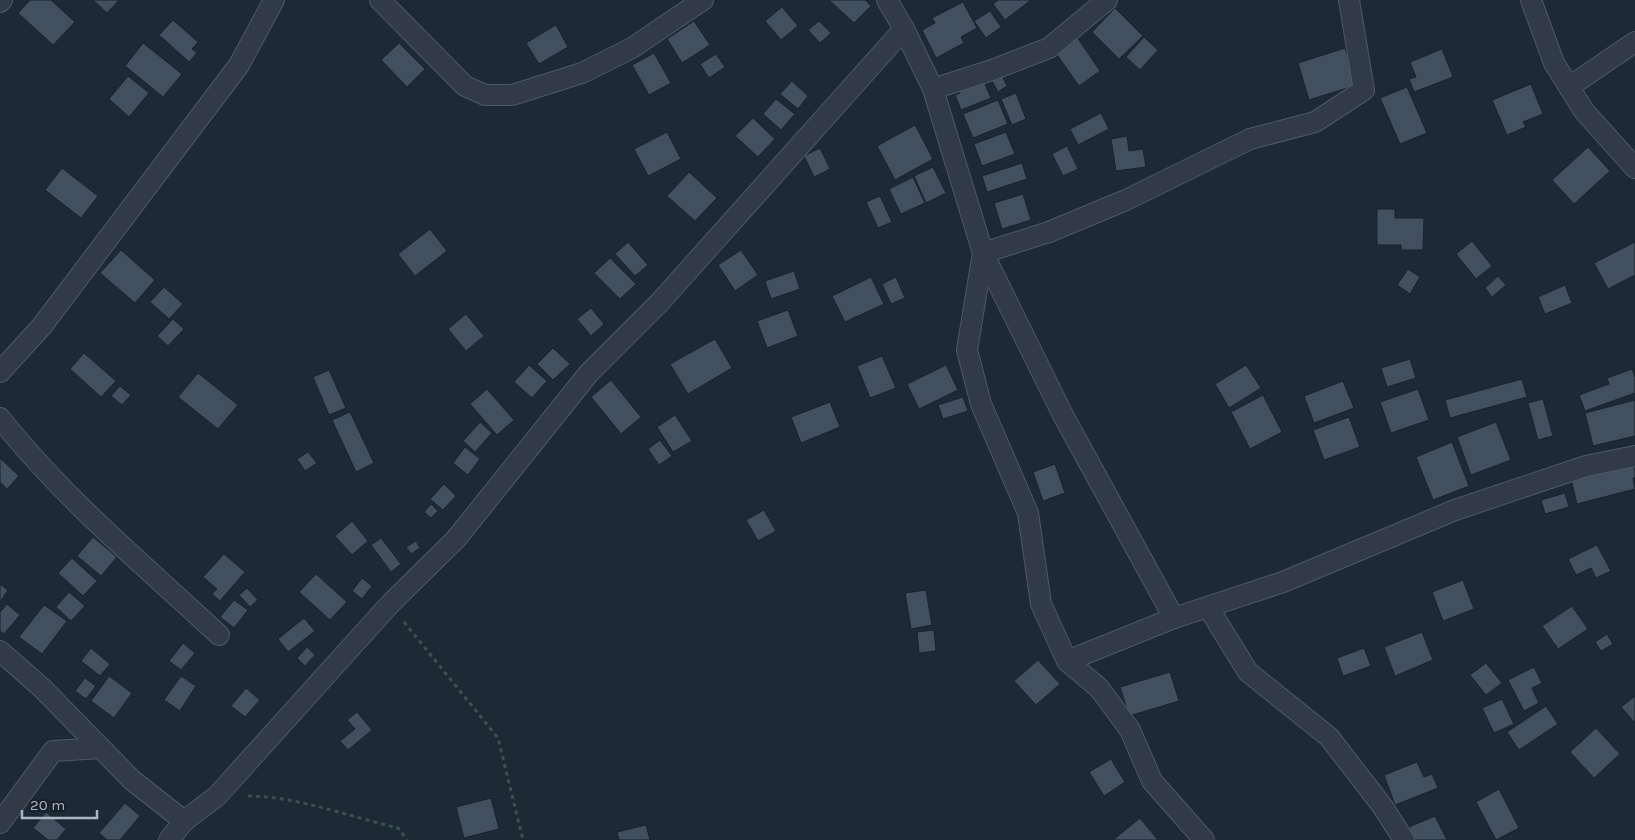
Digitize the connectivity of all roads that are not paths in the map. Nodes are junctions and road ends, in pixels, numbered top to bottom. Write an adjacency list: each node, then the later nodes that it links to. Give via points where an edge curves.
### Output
1 (274, 0): 14 (street, via 239,65 42,326)
2 (380, 0): 3 (street, via 465,86 485,94 512,94 582,73 632,48)
3 (703, 0)
4 (887, 0): 8 (street)
5 (1107, 0): 11 (street, via 1049,48)
6 (1348, 0): 13 (street, via 1364,90 1315,122 1250,139 1126,200 1049,232)
7 (1531, 0): 10 (street, via 1554,62)
8 (904, 29): 11 (street); 23 (street, via 660,302 589,373 456,539 390,604 217,796)
9 (1635, 42): 10 (street)
10 (1569, 87): 12 (street, via 1584,111)
11 (933, 89): 13 (street)
12 (1635, 168)
13 (983, 253): 18 (street, via 1064,418); 21 (street, via 967,350 981,404 1028,514 1041,604)
14 (0, 372)
15 (0, 418): 19 (street, via 28,453 80,507)
16 (1635, 456): 17 (street, via 1586,466 1455,510 1283,582)
17 (1208, 607): 18 (street); 27 (street, via 1248,672 1329,737 1383,806)
18 (1174, 618): 21 (street)
19 (219, 635)
20 (0, 651): 22 (street)
21 (1066, 661): 26 (street, via 1099,688 1130,730 1152,781)
22 (101, 748): 23 (street, via 132,780); 24 (street, via 52,751)
23 (184, 821): 25 (street)
24 (0, 823)
25 (169, 840)
26 (1204, 840)
27 (1404, 840)

